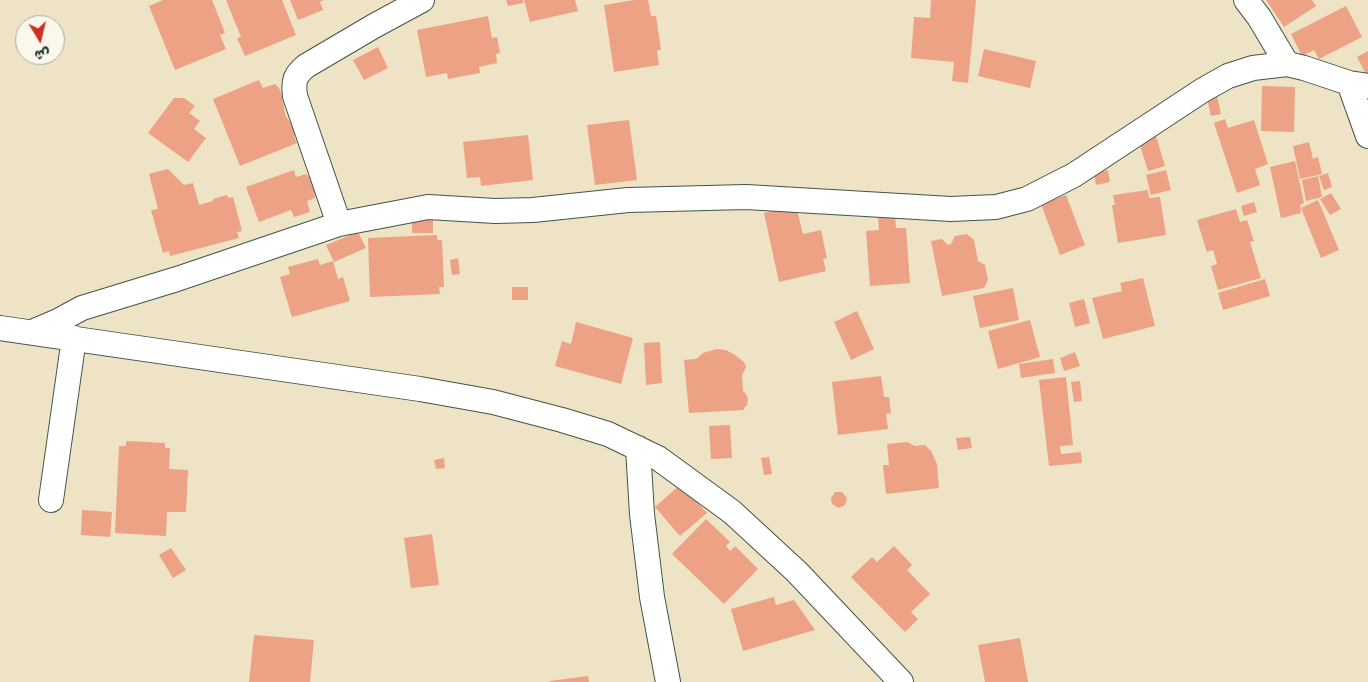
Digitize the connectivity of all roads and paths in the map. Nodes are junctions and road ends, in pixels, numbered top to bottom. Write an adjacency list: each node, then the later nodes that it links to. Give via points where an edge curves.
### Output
1 (422, 0): 6 (street, via 306,66 295,80 295,96)
2 (1246, 0): 3 (street)
3 (1287, 64): 4 (street); 6 (street, via 1253,68 1228,76 1074,175 1027,199 996,207 951,209 746,197 628,200 533,210 428,207)
4 (1358, 84): 5 (street)
5 (1368, 136)
6 (339, 224): 8 (street, via 82,308)
7 (0, 328): 8 (street)
8 (32, 332): 9 (street)
9 (74, 338): 10 (street, via 493,402 608,434); 11 (street)
10 (638, 448): 12 (street, via 652,597); 13 (street, via 658,458 732,512 797,572)
11 (51, 500)
12 (668, 682)
13 (901, 682)

